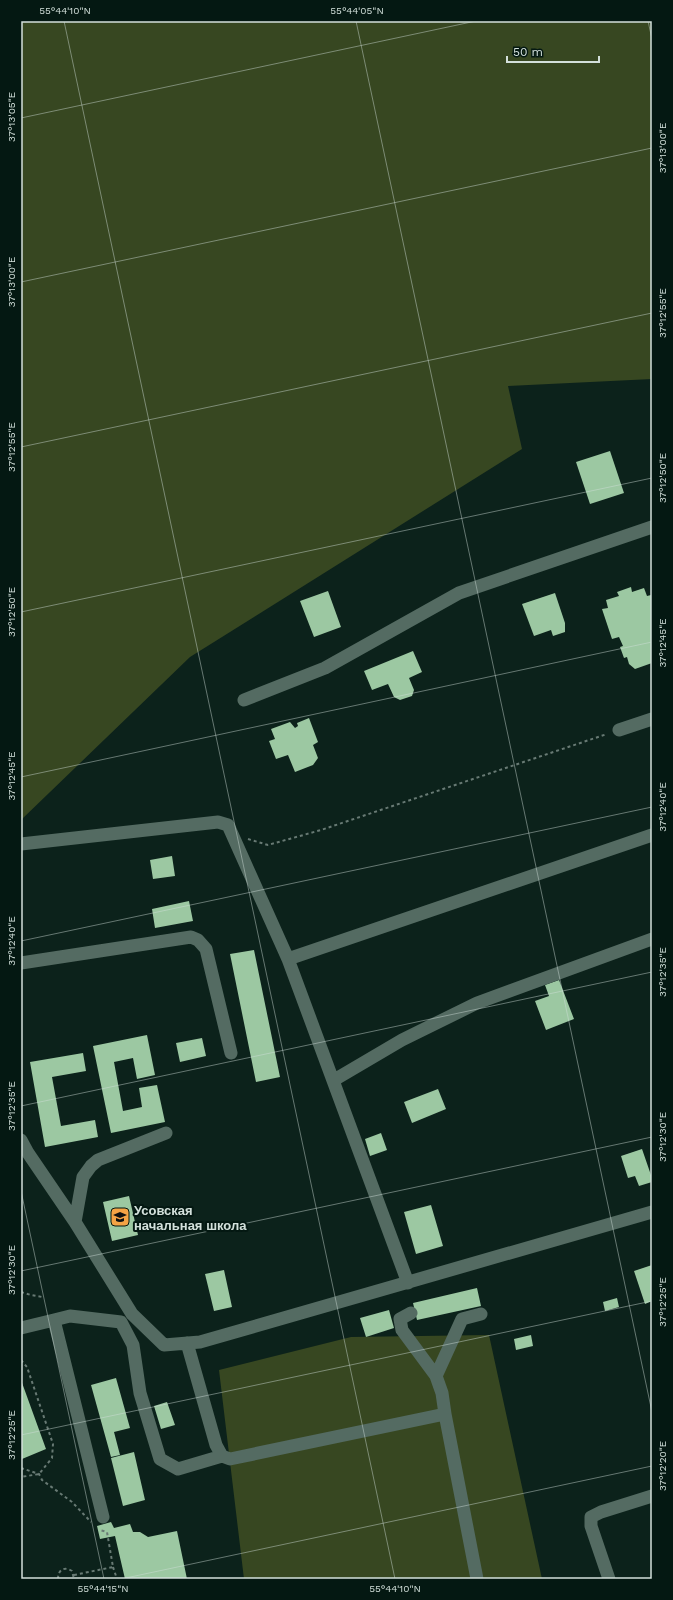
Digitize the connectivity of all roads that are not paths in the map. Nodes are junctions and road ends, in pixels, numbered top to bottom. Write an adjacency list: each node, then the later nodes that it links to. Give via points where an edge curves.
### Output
1 (652, 526): 2 (street, via 459,593 325,668)
2 (244, 700)
3 (652, 719): 4 (street)
4 (619, 730)
5 (652, 835): 8 (street)
6 (21, 844): 8 (street, via 218,822 228,825)
7 (652, 939): 11 (street, via 477,1003 402,1040)
8 (288, 959): 11 (street)
9 (21, 963): 10 (street, via 191,937 198,940 206,949)
10 (231, 1053)
11 (334, 1080): 16 (street)
12 (166, 1133): 15 (street, via 98,1160 91,1166 83,1177)
13 (21, 1140): 15 (street)
14 (652, 1212): 16 (street)
15 (75, 1222): 21 (street, via 132,1314 164,1345)
16 (408, 1283): 21 (street, via 200,1342)
17 (411, 1313): 22 (street, via 400,1319 402,1330)
18 (481, 1314): 22 (street, via 462,1319)
19 (54, 1320): 20 (street); 24 (street, via 70,1316 122,1322 133,1345 140,1393 160,1459 178,1469); 26 (street)
20 (21, 1328)
21 (188, 1343): 24 (street, via 216,1445)
22 (436, 1376): 23 (street)
23 (445, 1414): 24 (street, via 230,1459); 27 (street)
24 (222, 1456)
25 (652, 1496): 28 (street, via 592,1517 591,1526)
26 (98, 1520)
27 (477, 1579)
28 (608, 1579)

